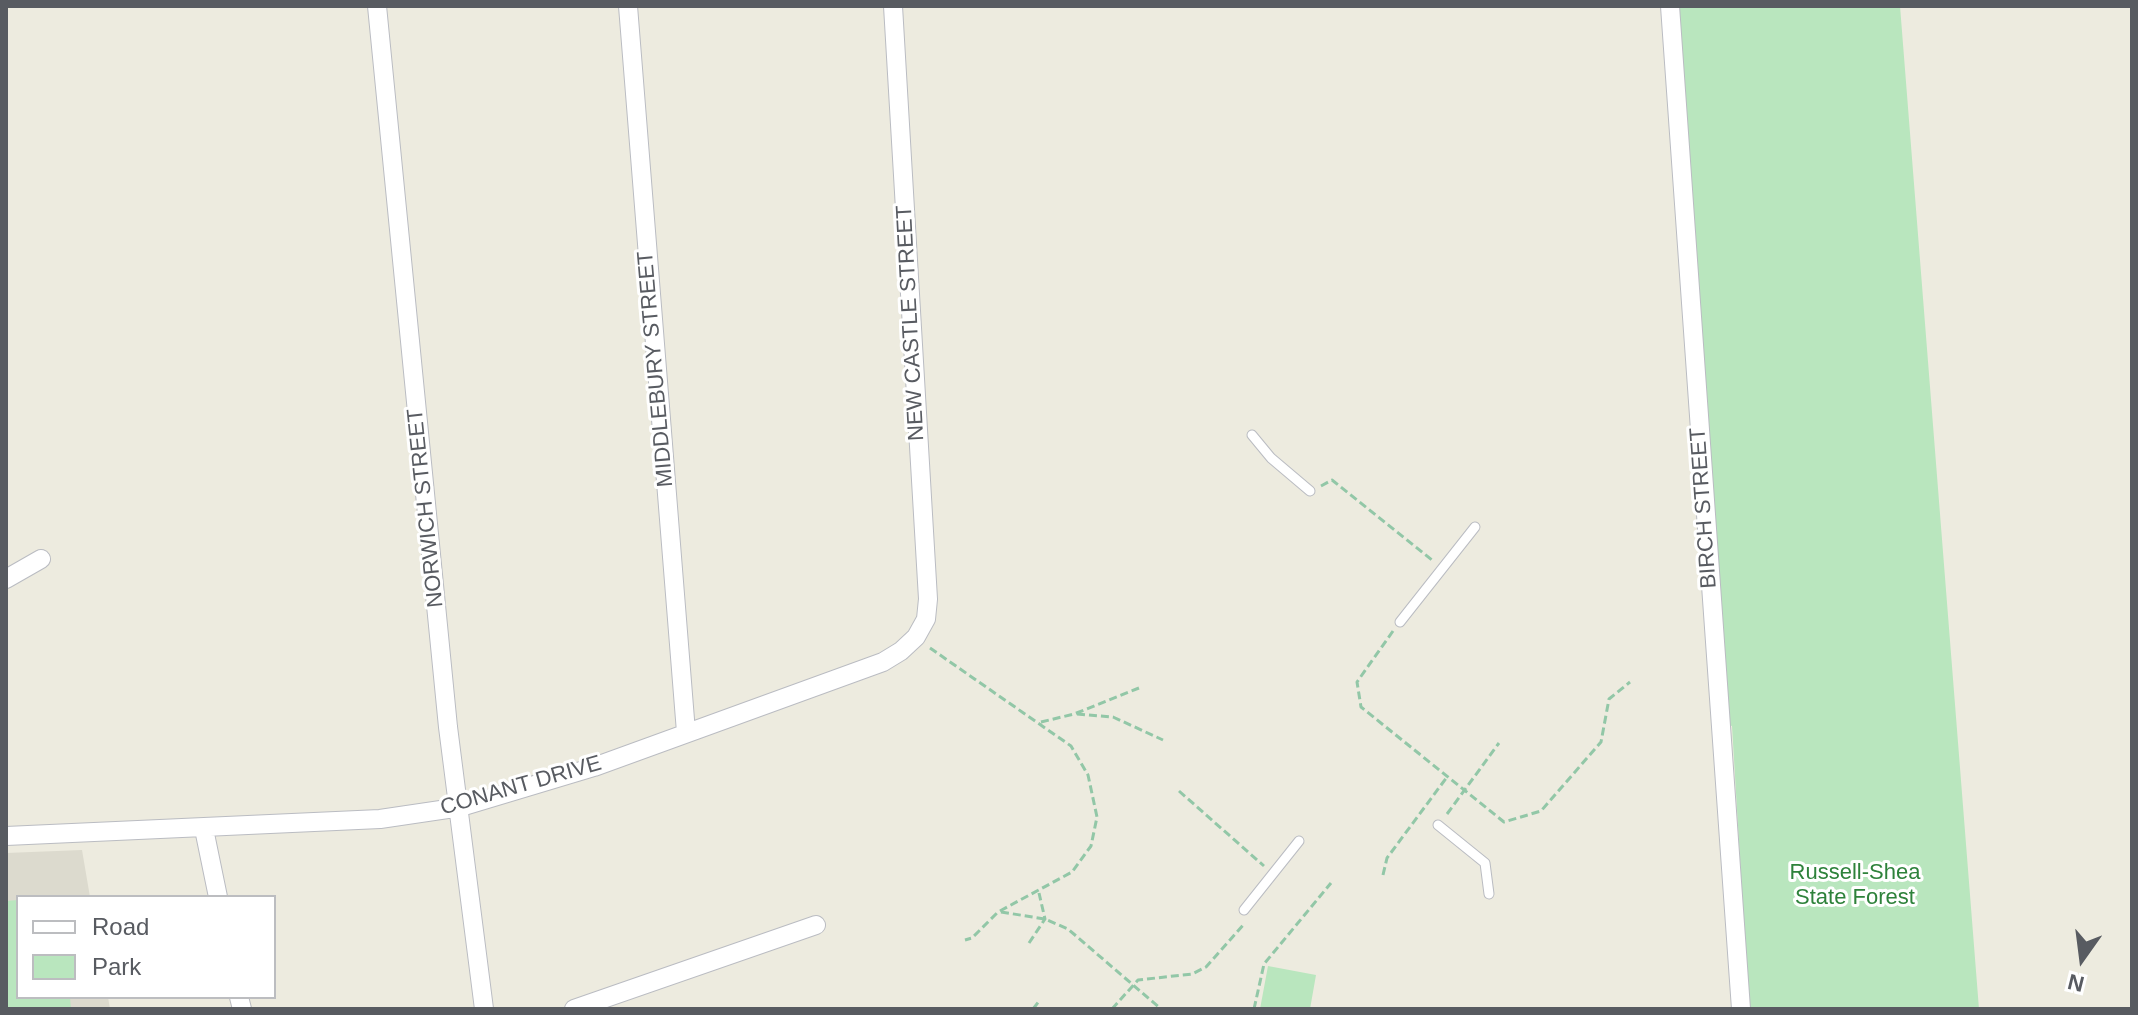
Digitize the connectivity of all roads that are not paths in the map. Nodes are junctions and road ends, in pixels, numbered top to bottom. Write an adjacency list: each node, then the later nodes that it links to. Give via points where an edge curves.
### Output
1 (377, 6): 13 (street, NORWICH STREET, via 448,727)
2 (628, 6): 12 (street, MIDDLEBURY STREET)
3 (893, 6): 11 (street, NEW CASTLE STREET, via 928,599 926,619)
4 (1670, 6): 24 (street, BIRCH STREET)
5 (1252, 435): 6 (lane)
6 (1310, 491)
7 (1475, 527): 10 (lane)
8 (41, 559): 9 (street)
9 (6, 579)
10 (1400, 622)
11 (916, 637): 12 (street, CONANT DRIVE, via 883,662)
12 (686, 732): 13 (street, CONANT DRIVE, via 594,767)
13 (461, 807): 15 (street, CONANT DRIVE, via 380,819); 22 (street, NORWICH STREET)
14 (1438, 825): 18 (lane, via 1485,863)
15 (204, 829): 16 (street, CONANT DRIVE); 19 (street)
16 (6, 836)
17 (1299, 841): 20 (lane)
18 (1489, 894)
19 (218, 895)
20 (1244, 910)
21 (816, 925): 23 (street)
22 (484, 1009)
23 (574, 1009)
24 (1741, 1009)

